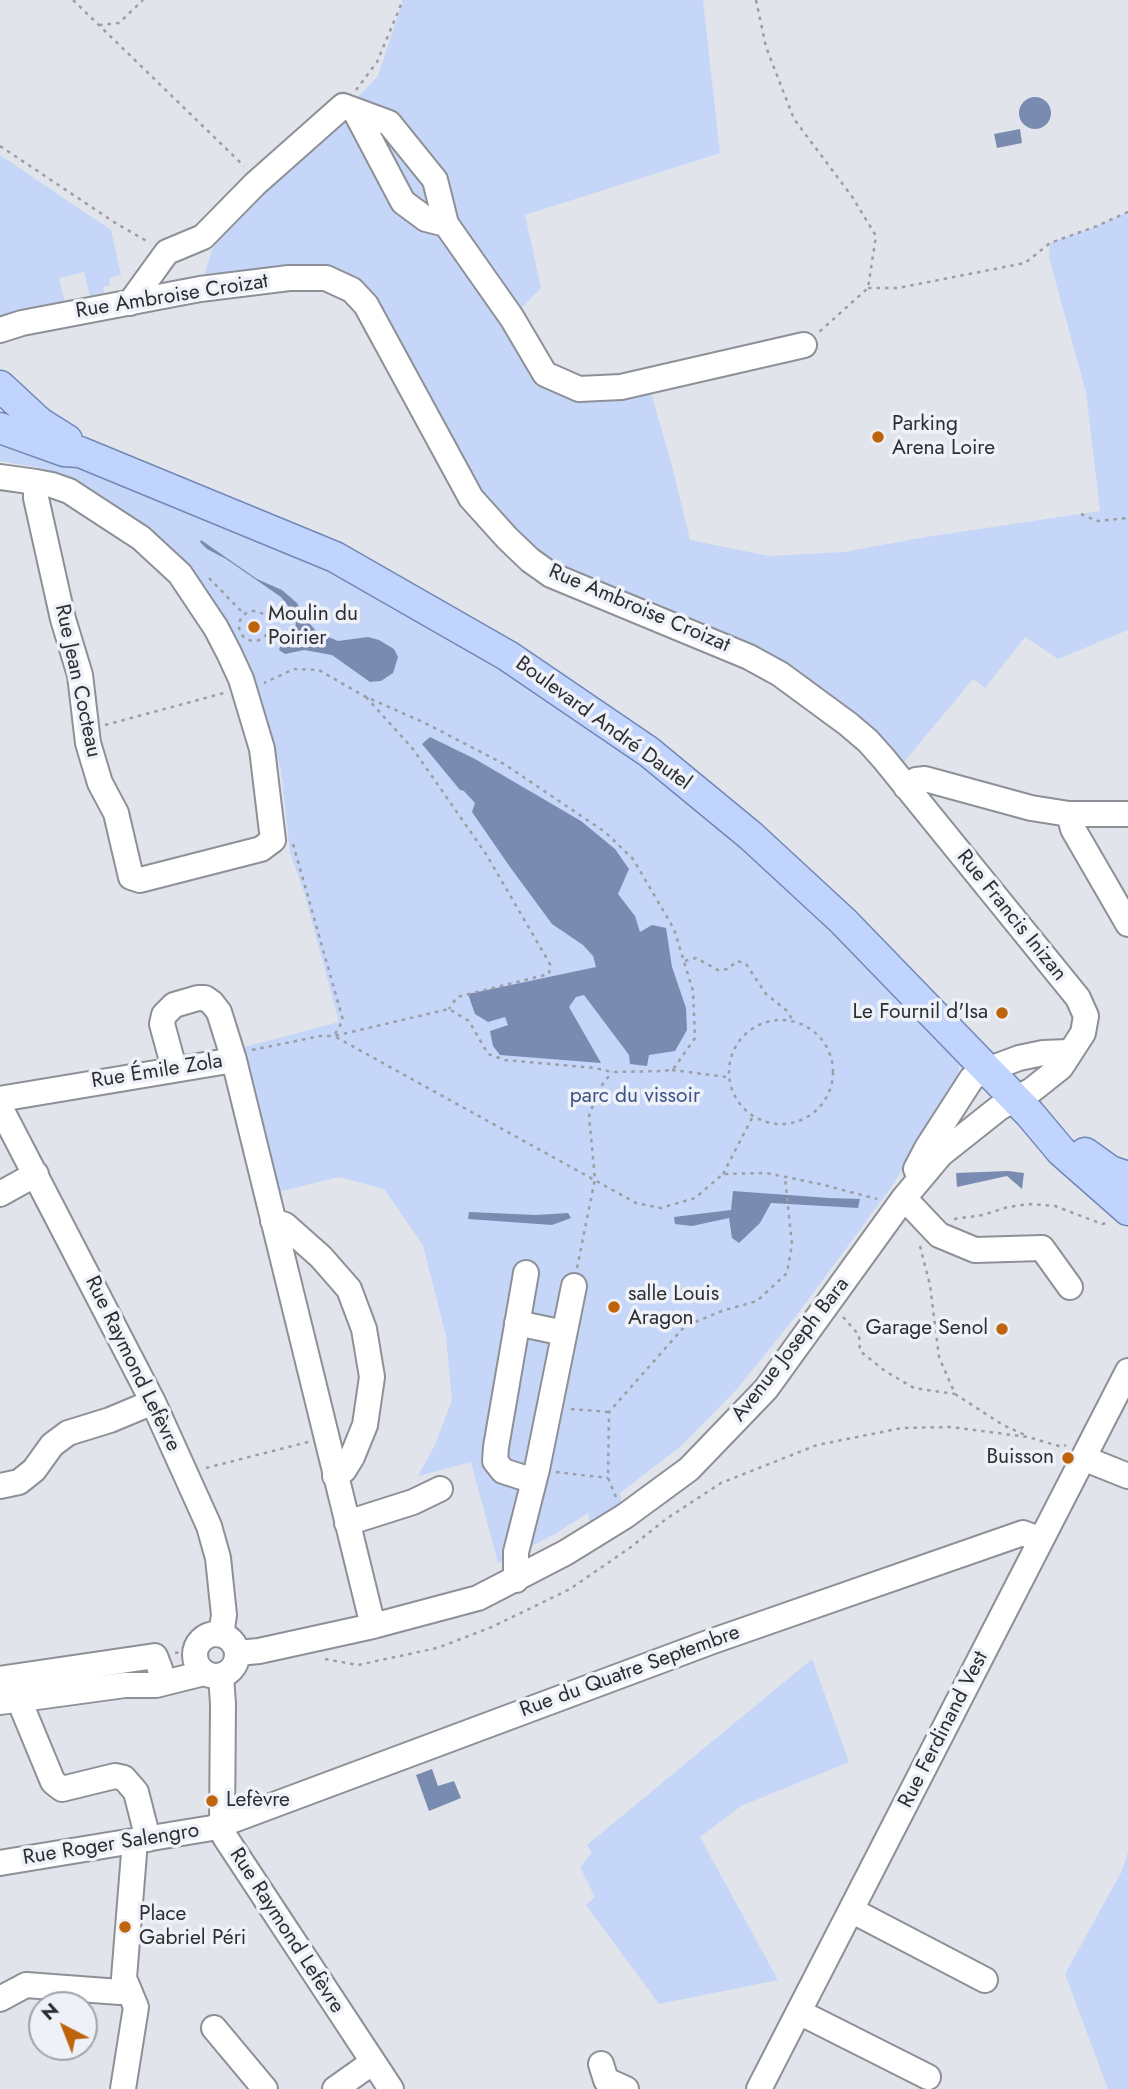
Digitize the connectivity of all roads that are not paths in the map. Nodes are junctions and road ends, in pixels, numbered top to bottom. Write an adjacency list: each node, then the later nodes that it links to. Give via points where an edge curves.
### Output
1 (349, 108): 2 (street, via 403,202 426,219); 2 (street, via 389,123 435,180); 3 (street, via 259,181 203,237 167,252)
2 (446, 224): 5 (street, via 545,374 579,389 621,387)
3 (130, 303): 4 (street, Rue Ambroise Croizat); 11 (street, Rue Ambroise Croizat, via 200,289 309,277 326,278 352,290 366,305 471,498 530,560 570,584 719,643 780,674 868,741)
4 (0, 330)
5 (804, 345)
6 (0, 386): 8 (main road, Boulevard André Dautel)
7 (0, 428): 8 (main road, Boulevard André Dautel, via 64,452)
8 (80, 452): 18 (main road, Boulevard André Dautel, via 335,557 508,656 649,752 751,836 843,921)
9 (0, 477): 10 (street)
10 (36, 482): 10 (street, Rue Jean Cocteau, via 63,619 80,675 86,730 100,783 116,813 131,877 140,880 261,849 273,840 262,749 241,679 216,628 180,574 141,538 69,491)
11 (906, 787): 12 (street, via 916,780 935,781); 15 (street, Rue Francis Inizan, via 1078,998 1086,1016 1083,1033)
12 (1069, 814): 13 (street); 14 (street, via 1073,829)
13 (1128, 814)
14 (1128, 924)
15 (1069, 1052): 18 (street, via 1019,1058); 20 (street, Rue Francis Inizan, via 1061,1067)
16 (233, 1057): 17 (street, Rue Émile Zola); 17 (street, via 219,1012 205,998 198,998 174,1004 164,1015 162,1024); 28 (street, Rue Émile Zola)
17 (174, 1068): 19 (street, Rue Émile Zola)
18 (987, 1070): 20 (main road, Boulevard André Dautel); 26 (street, Avenue Joseph Bara, via 972,1078 954,1105 927,1147)
19 (0, 1100)
20 (1016, 1100): 22 (main road, Boulevard André Dautel); 26 (street, Avenue Joseph Bara, via 999,1108 942,1154)
21 (0, 1107): 23 (street, Rue Raymond Lefèvre)
22 (1038, 1123): 24 (main road, Boulevard André Dautel, via 1110,1171); 27 (main road, Boulevard André Dautel)
23 (36, 1174): 25 (street); 35 (street, Rue Raymond Lefèvre)
24 (1128, 1177)
25 (0, 1194)
26 (900, 1204): 31 (street, via 939,1235 975,1250 1042,1248); 44 (street, Avenue Joseph Bara, via 766,1389 689,1469 625,1516)
27 (1120, 1215)
28 (273, 1221): 38 (street, Rue Émile Zola); 38 (street, via 285,1225 321,1257 349,1289 364,1329 372,1377 365,1425 352,1457)
29 (526, 1273): 32 (street)
30 (574, 1286): 33 (street)
31 (1070, 1286)
32 (517, 1324): 33 (street); 37 (street, via 495,1461 503,1471)
33 (564, 1334): 37 (street)
34 (1128, 1371): 36 (street, Rue Ferdinand Vest)
35 (153, 1402): 40 (street, via 68,1433 52,1445 34,1471 19,1482); 46 (street, Rue Raymond Lefèvre, via 209,1525)
36 (1072, 1453): 39 (street); 43 (street, Rue Ferdinand Vest)
37 (536, 1475): 44 (street, via 516,1552)
38 (335, 1476): 42 (street, Rue Émile Zola)
39 (1128, 1476)
40 (0, 1486)
41 (440, 1489): 42 (street)
42 (347, 1523): 45 (street, Rue Émile Zola)
43 (1041, 1540): 52 (street, Rue du Quatre Septembre, via 1023,1533 1010,1537 676,1655); 55 (street, Rue Ferdinand Vest)
44 (516, 1580): 45 (street, Avenue Joseph Bara, via 478,1598)
45 (373, 1626): 46 (street, Avenue Joseph Bara, via 259,1651)
46 (229, 1644): 48 (street, via 237,1659 232,1670); 48 (street, Avenue Joseph Bara, via 214,1634 203,1639 196,1650)
47 (158, 1662): 48 (street); 49 (street); 50 (street)
48 (207, 1668): 50 (street, via 156,1685); 52 (street, Rue Raymond Lefèvre, via 223,1704)
49 (0, 1679)
50 (125, 1685): 51 (street)
51 (9, 1701): 53 (street, via 53,1782 62,1790 114,1776 124,1778 136,1792)
52 (222, 1825): 53 (street, Rue Roger Salengro); 61 (street, Rue Raymond Lefèvre, via 225,1838)
53 (141, 1840): 54 (street, Rue Roger Salengro); 57 (street, via 124,1978)
54 (0, 1863)
55 (851, 1910): 56 (street); 59 (street, Rue Ferdinand Vest)
56 (985, 1980)
57 (128, 1988): 58 (street, via 120,1992 26,1985); 64 (street, via 136,2007)
58 (0, 1998)
59 (799, 2012): 63 (street); 69 (street, Rue Ferdinand Vest)
60 (214, 2028): 65 (street)
61 (373, 2062): 66 (street); 67 (street, Rue Raymond Lefèvre)
62 (601, 2064): 68 (street, via 606,2080)
63 (928, 2077)
64 (123, 2089)
65 (265, 2089)
66 (335, 2089)
67 (391, 2089)
68 (626, 2089)
69 (759, 2089)

